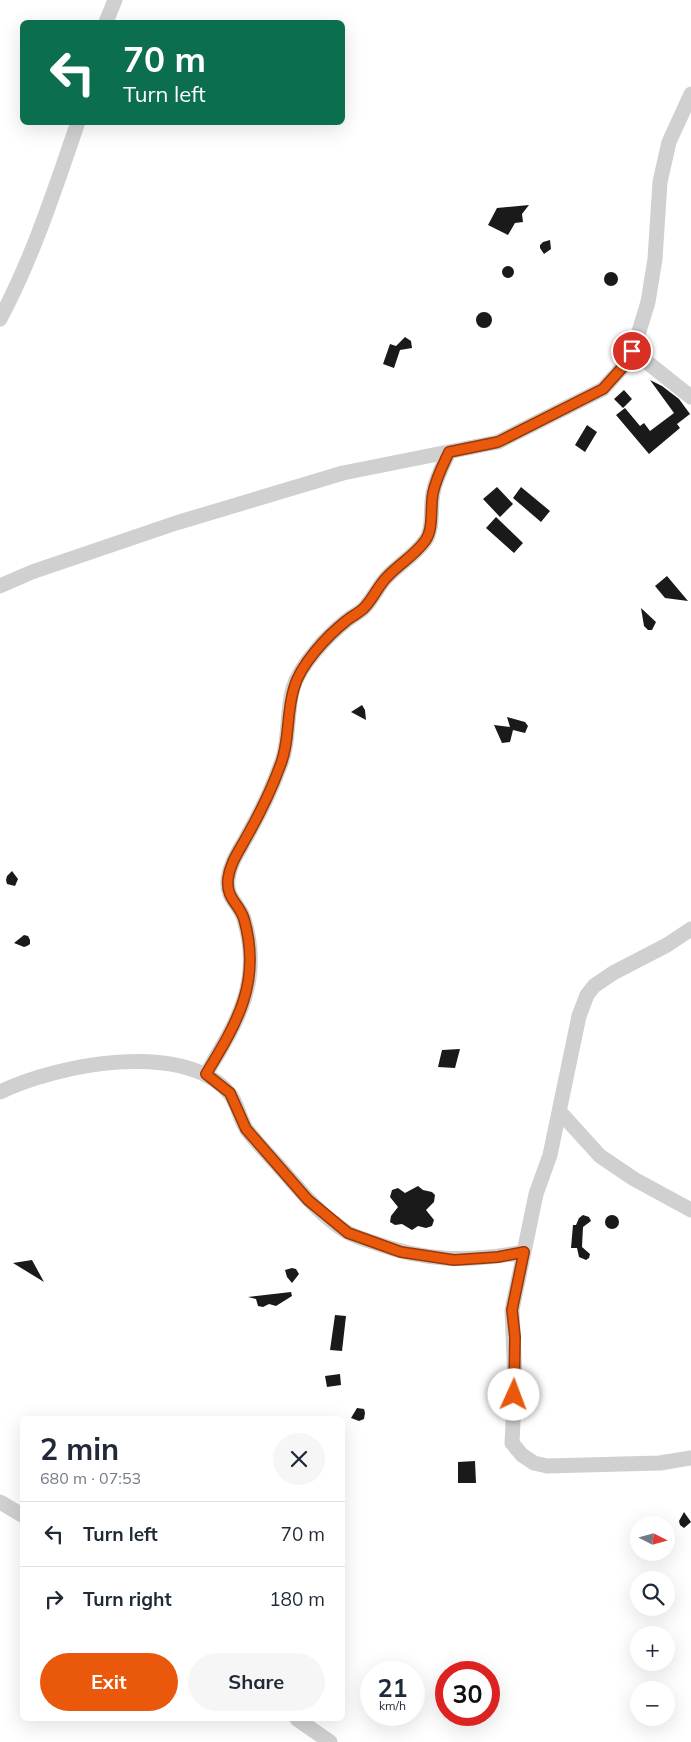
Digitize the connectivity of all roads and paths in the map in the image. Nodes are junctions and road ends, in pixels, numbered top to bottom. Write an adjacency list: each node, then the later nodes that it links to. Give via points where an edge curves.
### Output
1 (115, 0): 2 (street)
2 (107, 20)
3 (691, 94): 6 (street, via 669,142 662,174 648,302)
4 (77, 125): 5 (street, via 25,268)
5 (0, 319)
6 (632, 351): 7 (street); 8 (street, via 630,359 603,389 498,442)
7 (691, 397)
8 (449, 452): 9 (street, via 343,473 176,523); 11 (street, via 432,494 427,539 386,578 365,607 315,651 294,687 281,764 237,852 228,878 228,893 244,918 250,974 247,996 232,1031)
9 (0, 586)
10 (691, 929): 13 (street, via 613,973 586,995)
11 (206, 1074): 12 (street, via 179,1064 143,1061 78,1067); 15 (street, via 230,1093 246,1129 308,1200 348,1233 401,1252 454,1260)
12 (0, 1092)
13 (560, 1112): 14 (street, via 600,1156); 15 (street, via 536,1194)
14 (691, 1210)
15 (524, 1252): 16 (street, via 512,1310 515,1381 512,1443 522,1455 546,1466 660,1463)
16 (691, 1458)
17 (0, 1502): 18 (street)
18 (20, 1514)
19 (300, 1721): 20 (street)
20 (330, 1742)

